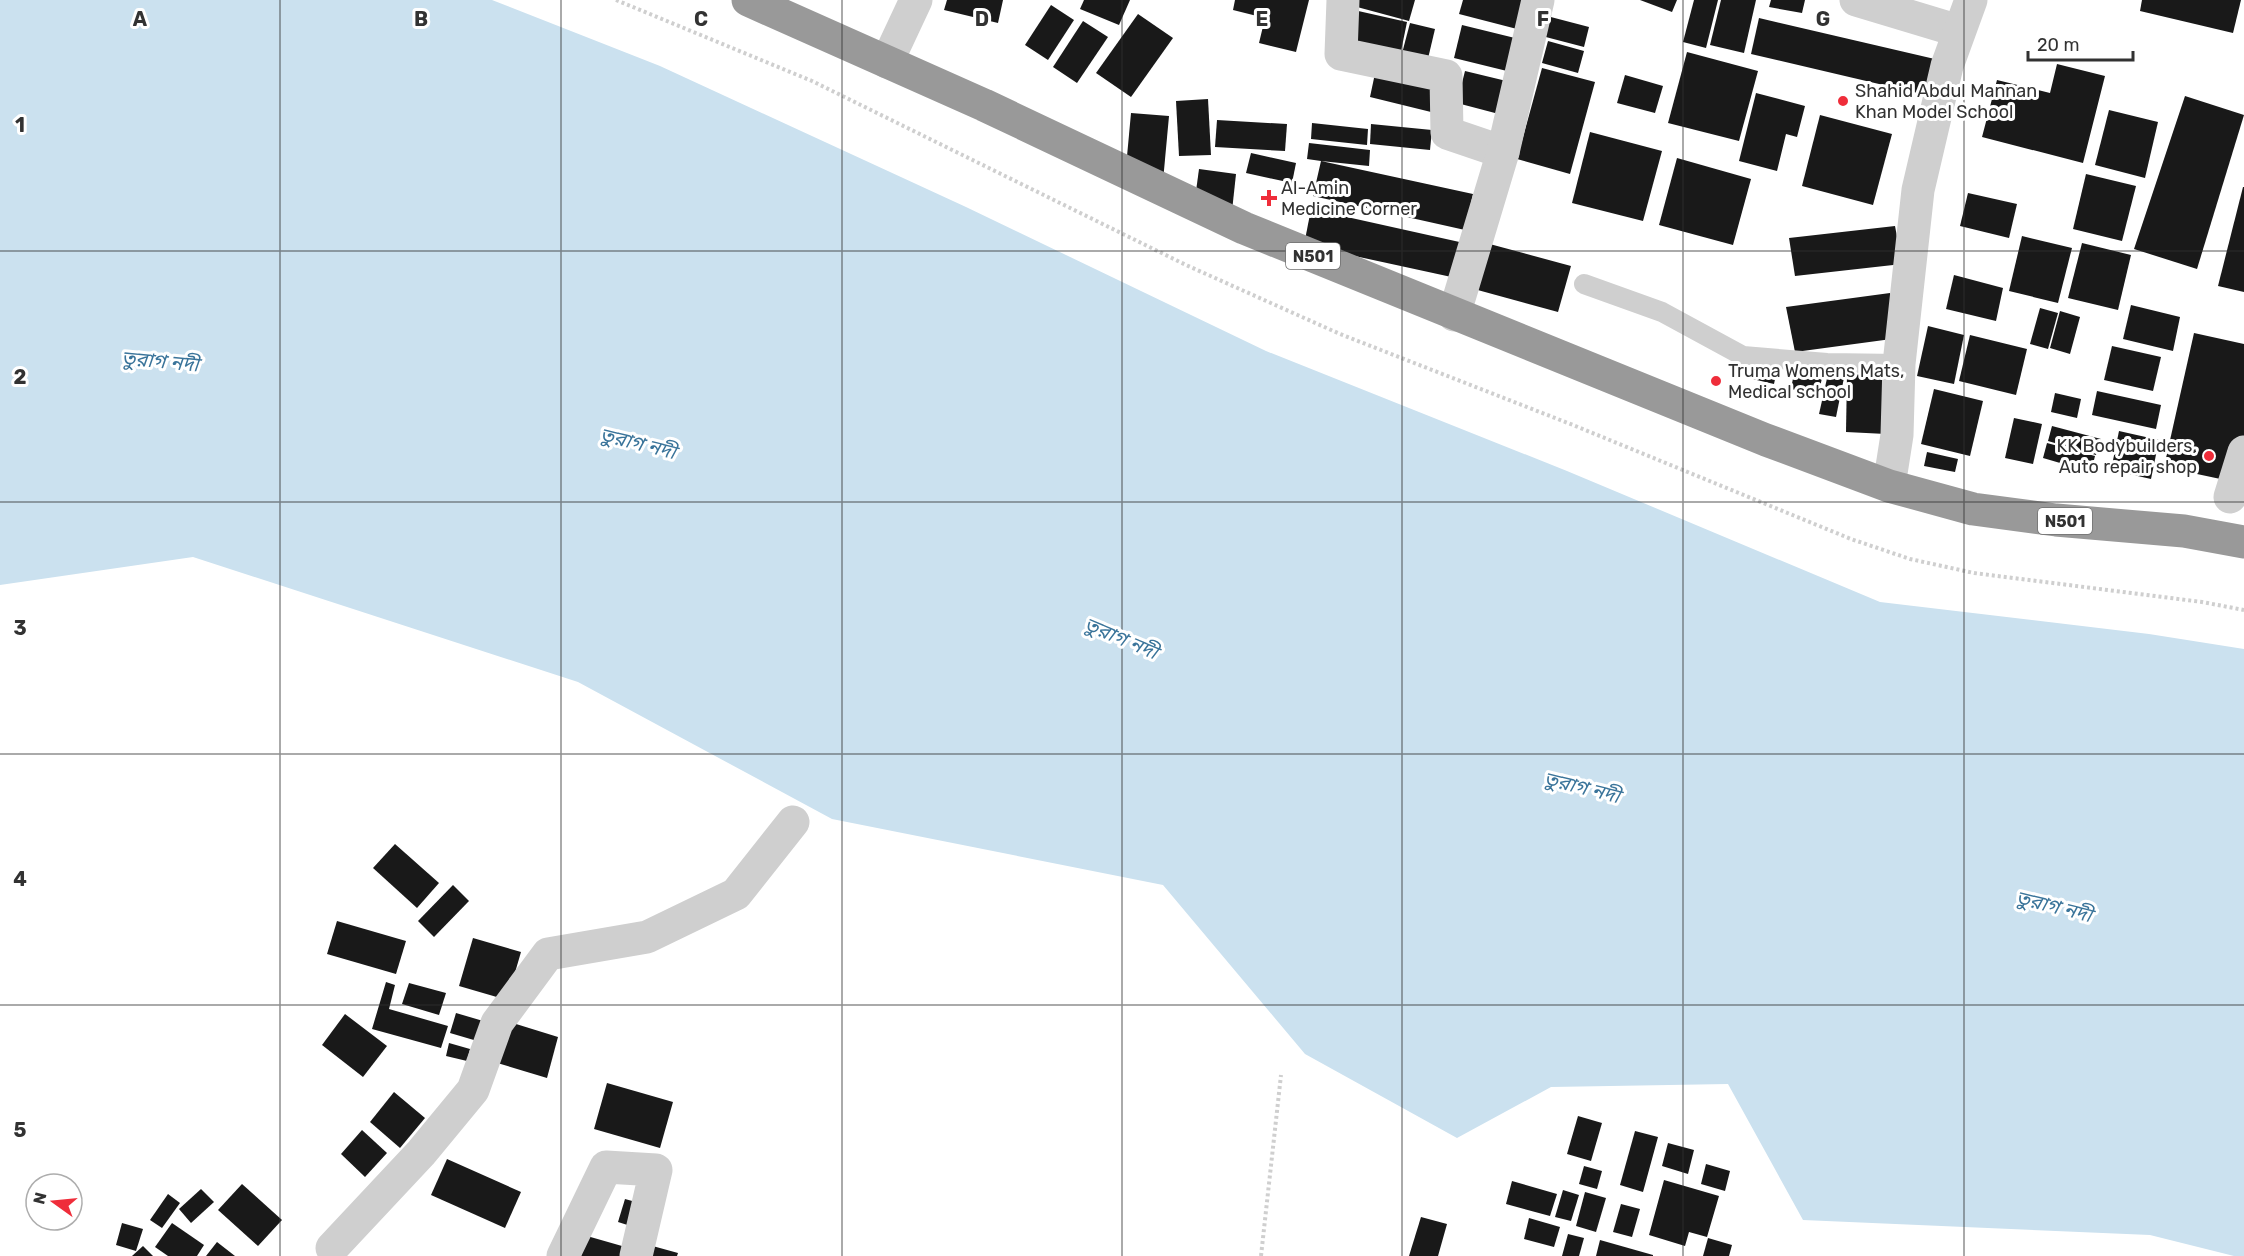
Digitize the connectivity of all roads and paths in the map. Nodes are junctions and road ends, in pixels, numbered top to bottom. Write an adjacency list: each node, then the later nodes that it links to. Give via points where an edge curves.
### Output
1 (616, 0): 18 (path, via 812,81 1186,265 1340,334 1851,539 1910,559 1974,573)
2 (748, 0): 9 (highway, N501)
3 (916, 0): 9 (street)
4 (1343, 0): 10 (street, via 1341,54 1446,76 1447,133)
5 (1538, 0): 10 (street)
6 (1856, 0): 8 (street)
7 (1971, 0): 8 (street)
8 (1959, 32): 13 (street, via 1947,66 1918,190)
9 (887, 62): 12 (highway, N501, via 1244,228)
10 (1503, 152): 12 (street)
11 (1584, 284): 13 (lane, via 1662,312 1743,356)
12 (1454, 315): 15 (highway, N501)
13 (1899, 364): 15 (street, via 1897,435)
14 (2244, 452): 16 (street)
15 (1889, 486): 17 (highway, N501, via 1973,509 2184,531)
16 (2230, 497)
17 (2244, 542)
18 (2244, 610)
19 (793, 822): 21 (street, via 735,894 647,937 548,954 497,1023 473,1090)
20 (1281, 1075): 24 (path)
21 (334, 1253)
22 (563, 1256): 23 (street, via 606,1167 656,1170)
23 (636, 1256)
24 (1261, 1256)

